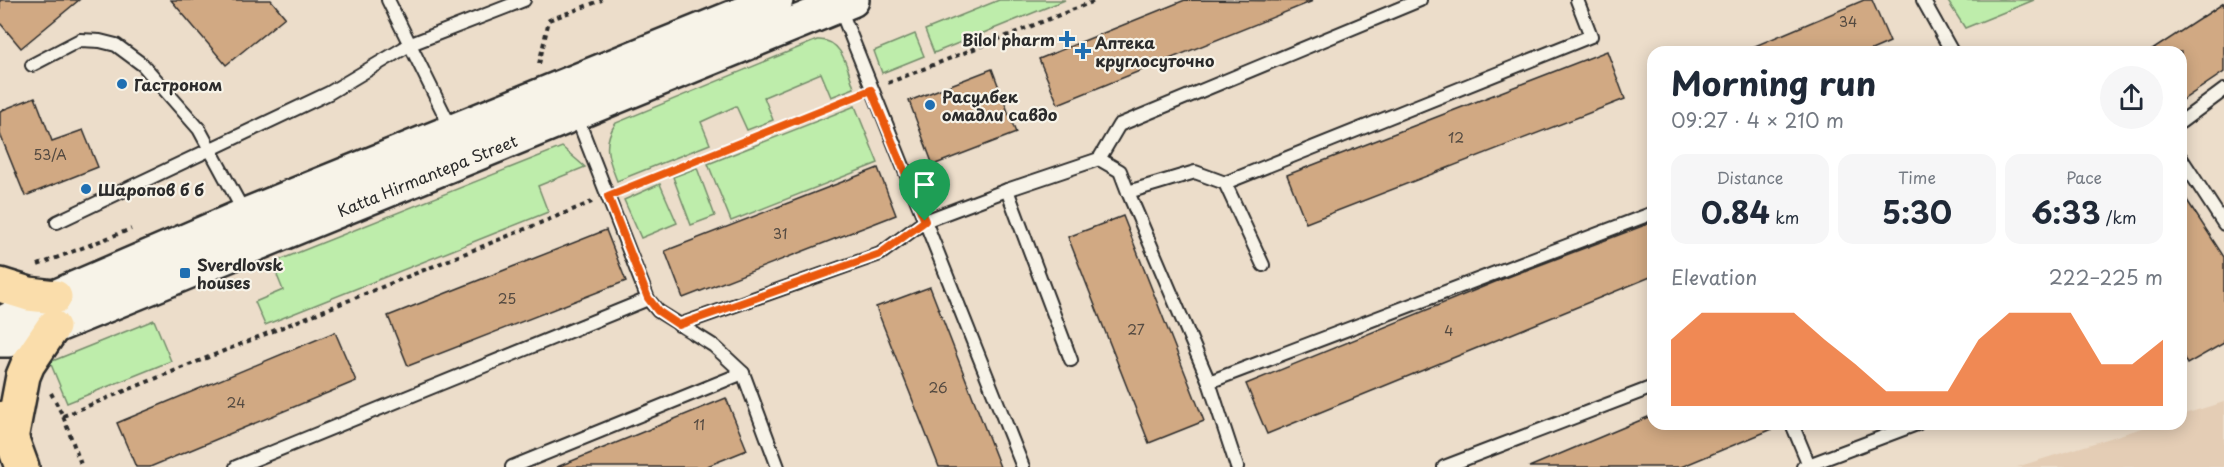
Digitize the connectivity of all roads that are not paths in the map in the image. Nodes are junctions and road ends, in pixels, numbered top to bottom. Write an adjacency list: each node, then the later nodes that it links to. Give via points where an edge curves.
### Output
1 (388, 0): 8 (lane)
2 (524, 0): 8 (lane)
3 (776, 0): 14 (main road, Katta Hirmаntepa Street)
4 (1420, 0): 16 (lane, via 1119,125)
5 (1577, 0): 18 (lane, via 1591,36)
6 (1923, 0): 9 (lane)
7 (842, 2): 12 (main road, Katta Hirmаntepa Street); 23 (lane, via 871,90)
8 (411, 44): 14 (lane); 15 (lane, via 329,93)
9 (1949, 46)
10 (32, 65): 15 (lane, via 80,40 117,45 143,65 199,129)
11 (2224, 90): 13 (lane)
12 (576, 114): 28 (lane); 29 (main road, Katta Hirmаntepa Street)
13 (2187, 118)
14 (452, 131): 21 (main road, Katta Hirmаntepa Street)
15 (211, 151): 21 (lane); 24 (lane)
16 (1099, 159): 19 (lane); 20 (lane, via 1120,171)
17 (2187, 167): 25 (lane)
18 (1225, 183): 20 (lane, via 1195,171); 26 (lane)
19 (1007, 190): 23 (lane); 33 (lane)
20 (1128, 192): 35 (lane)
21 (246, 215): 29 (main road, Katta Hirmаntepa Street)
22 (1647, 215): 35 (lane)
23 (925, 221): 31 (lane, via 880,254); 44 (lane)
24 (57, 222)
25 (2224, 224)
26 (1263, 265)
27 (0, 285): 29 (main road, via 29,294)
28 (648, 298): 31 (lane, via 658,311); 41 (lane)
29 (54, 312): 30 (main road, Katta Hirmаntepa Street); 32 (main road, Katta Hirmаntepa Street, via 9,340); 39 (main road, via 23,376)
30 (0, 324)
31 (679, 325): 34 (lane, via 714,346)
32 (0, 340)
33 (1071, 360)
34 (743, 373): 42 (lane); 43 (lane)
35 (1209, 382): 45 (lane)
36 (1647, 389): 46 (lane)
37 (1794, 430): 40 (lane)
38 (1901, 430): 40 (lane)
39 (11, 438)
40 (1806, 466)
41 (236, 467)
42 (512, 467)
43 (778, 467)
44 (1023, 467)
45 (1236, 467)
46 (1444, 467)

